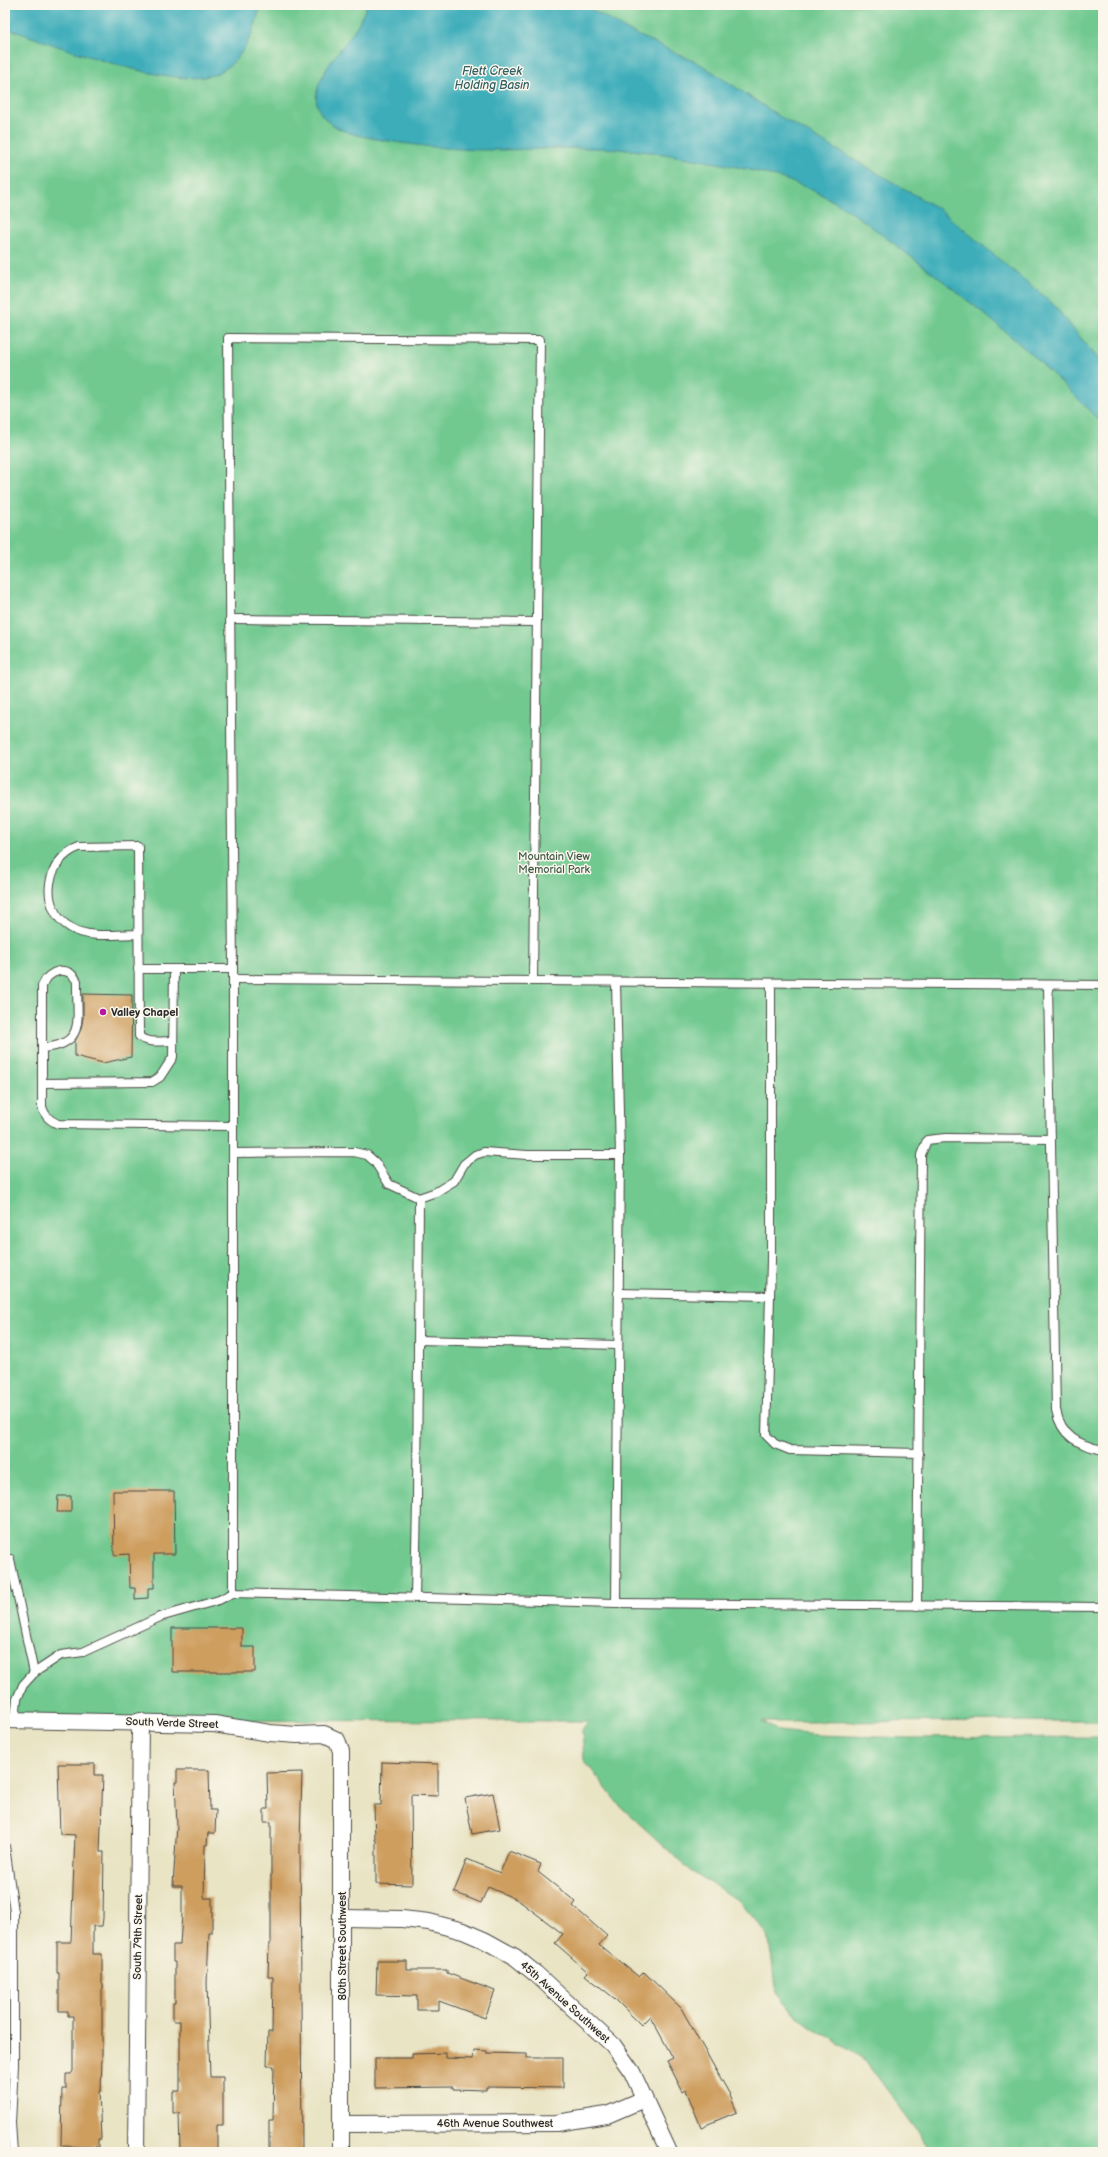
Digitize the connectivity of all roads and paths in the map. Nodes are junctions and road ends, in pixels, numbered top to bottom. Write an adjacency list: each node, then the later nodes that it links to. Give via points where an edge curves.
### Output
1 (230, 619): 2 (lane); 2 (lane, via 228,338 540,340); 5 (lane)
2 (537, 622): 8 (lane)
3 (138, 934): 3 (lane, via 138,846 79,847 71,850 58,862 53,870 49,891 53,908 63,922 82,933); 4 (lane)
4 (138, 969): 6 (lane); 13 (lane, via 139,1036 143,1040)
5 (233, 969): 6 (lane); 7 (lane)
6 (174, 970): 13 (lane)
7 (233, 979): 8 (lane); 16 (lane)
8 (533, 981): 9 (lane)
9 (616, 982): 10 (lane); 19 (lane)
10 (771, 983): 11 (lane); 22 (lane)
11 (1048, 985): 12 (lane); 17 (lane)
12 (1103, 985)
13 (173, 1041): 15 (lane, via 173,1057 160,1077 152,1082)
14 (42, 1048): 14 (lane, via 42,986 51,974 73,974 77,981 76,1032 66,1044); 15 (lane)
15 (42, 1083): 16 (lane, via 42,1106 45,1115 58,1124)
16 (233, 1126): 18 (lane)
17 (1050, 1139): 25 (lane, via 1056,1410 1058,1420 1069,1437 1090,1448); 26 (lane, via 927,1140 921,1155)
18 (233, 1153): 20 (lane, via 354,1152 367,1155 375,1162 389,1184); 28 (lane)
19 (620, 1155): 20 (lane, via 527,1155 484,1152 475,1155 464,1164 454,1181 436,1192); 21 (lane)
20 (419, 1198): 23 (lane)
21 (618, 1293): 22 (lane); 24 (lane)
22 (770, 1296): 26 (lane, via 766,1435 775,1444 790,1450)
23 (419, 1340): 24 (lane); 29 (lane)
24 (618, 1345): 30 (lane)
25 (1103, 1450)
26 (919, 1453): 31 (lane)
27 (10, 1559): 33 (lane)
28 (233, 1593): 29 (lane); 33 (lane, via 219,1600 160,1617 83,1652 61,1655)
29 (414, 1598): 30 (lane)
30 (616, 1603): 31 (lane)
31 (917, 1606): 32 (lane)
32 (1103, 1607)
33 (34, 1673): 34 (lane, via 23,1685)
34 (10, 1720): 35 (street, South Verde Street)
35 (140, 1721): 36 (street, South Verde Street, via 214,1724 297,1735 324,1734); 42 (street, South 79th Street)
36 (337, 1740): 38 (street, 80th Street Southwest, via 341,1751)
37 (5, 1846): 41 (lane, via 14,1912 14,2065 11,2123)
38 (343, 1918): 39 (street, 45th Avenue Southwest, via 402,1918 429,1922 463,1931 515,1957 613,2046 632,2072); 40 (street, 80th Street Southwest)
39 (644, 2099): 40 (street, 46th Avenue Southwest, via 607,2115 557,2122); 44 (street, 45th Avenue Southwest)
40 (341, 2124): 43 (street, 80th Street Southwest)
41 (13, 2152)
42 (136, 2152)
43 (341, 2152)
44 (669, 2152)

